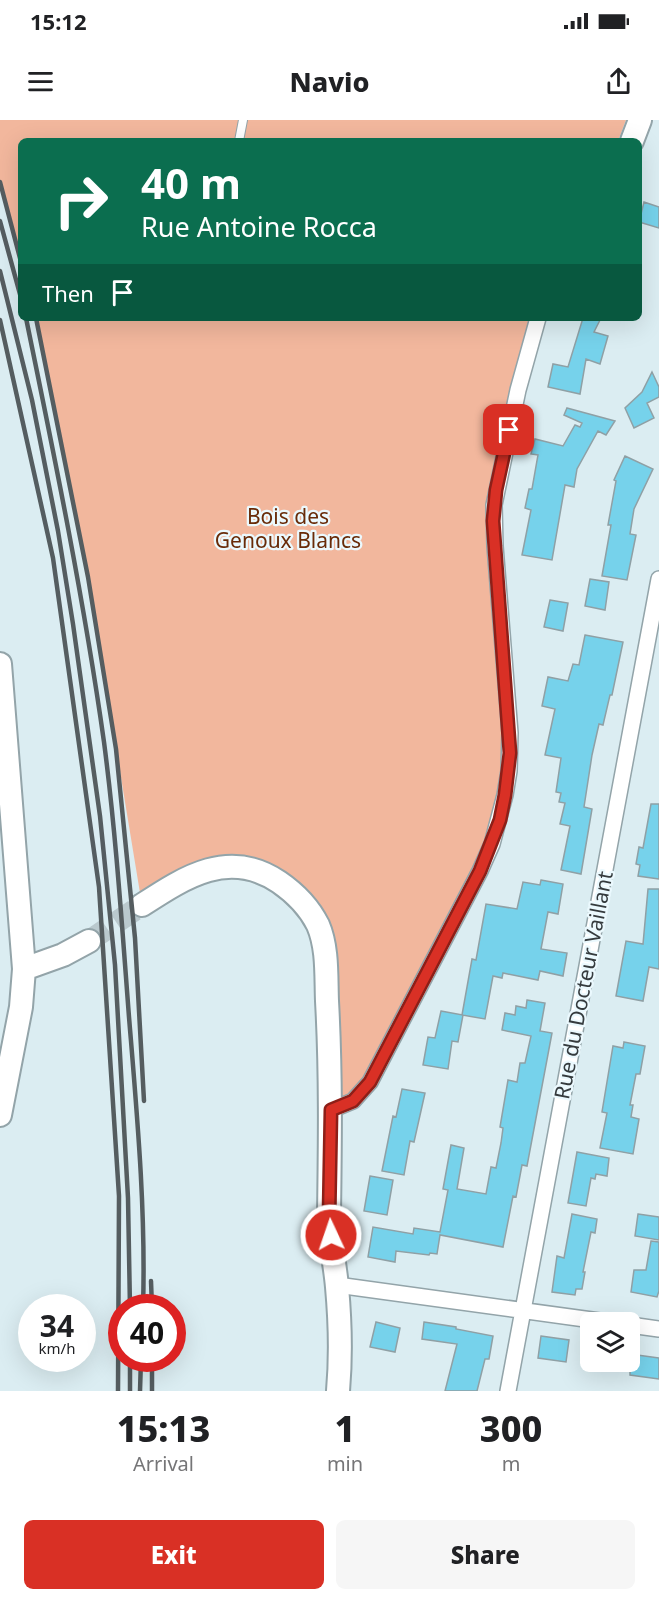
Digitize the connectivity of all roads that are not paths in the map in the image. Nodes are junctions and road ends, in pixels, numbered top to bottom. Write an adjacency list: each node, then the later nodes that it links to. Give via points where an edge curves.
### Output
1 (243, 120): 3 (lane)
2 (640, 120): 4 (street)
3 (240, 138)
4 (633, 138)
5 (537, 321): 11 (street, via 494,505 510,733 509,771 500,820 465,901 370,1082 353,1101)
6 (659, 579): 14 (street, Rue du Docteur Vaillant)
7 (0, 664): 10 (street)
8 (142, 905): 11 (street, via 192,875 230,866 261,872 299,898 310,911 323,943)
9 (89, 941): 10 (street)
10 (24, 969): 12 (street, via 21,1007)
11 (331, 1110): 13 (street, via 329,1218)
12 (0, 1115)
13 (337, 1285): 14 (street); 18 (street)
14 (523, 1310): 15 (street); 19 (street, Rue du Docteur Vaillant)
15 (580, 1318)
16 (640, 1326): 17 (street)
17 (659, 1329)
18 (338, 1391)
19 (508, 1391)

